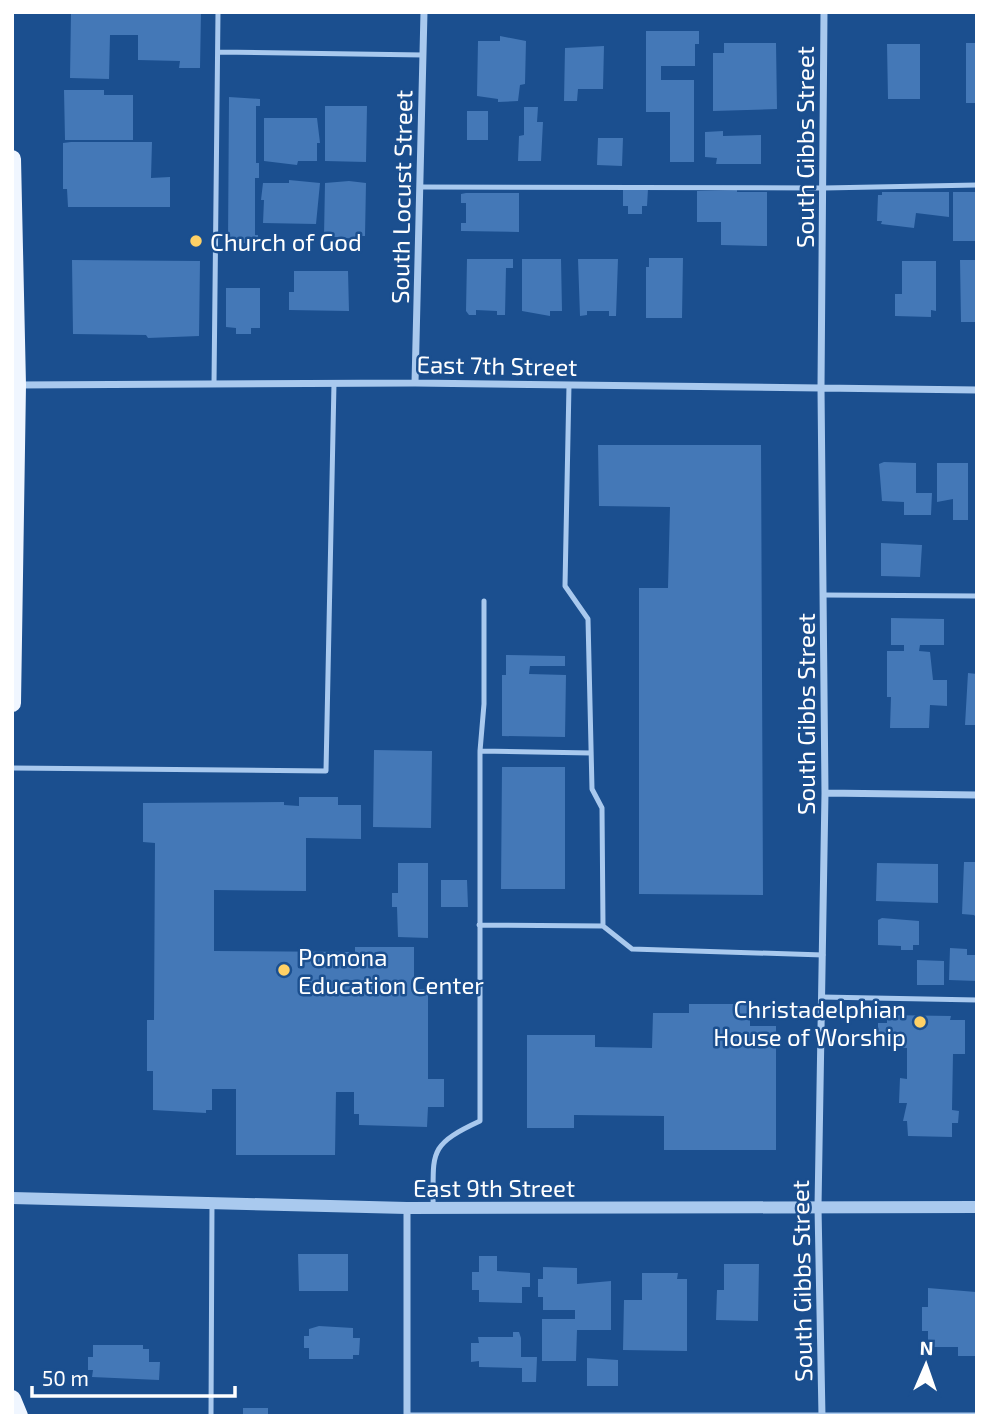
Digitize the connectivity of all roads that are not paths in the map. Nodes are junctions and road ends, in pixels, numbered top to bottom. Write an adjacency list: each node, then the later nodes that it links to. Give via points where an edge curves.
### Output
1 (218, 12): 4 (lane)
2 (424, 12): 5 (street, South Locust Street)
3 (824, 12): 9 (street, South Gibbs Street)
4 (218, 52): 5 (lane); 12 (lane)
5 (424, 55): 8 (street, South Locust Street)
6 (12, 159): 13 (main road)
7 (977, 185): 9 (lane)
8 (422, 187): 9 (lane); 11 (street, South Locust Street)
9 (824, 188): 15 (street, South Gibbs Street)
10 (334, 383): 11 (street, East 7th Street); 12 (street, East 7th Street); 23 (lane, via 326,771)
11 (415, 383): 14 (street, East 7th Street)
12 (214, 384): 13 (street, East 7th Street)
13 (15, 385): 20 (main road)
14 (569, 385): 15 (street, East 7th Street); 22 (lane, via 565,586 587,619)
15 (821, 388): 16 (street, East 7th Street); 17 (street, South Gibbs Street)
16 (977, 390)
17 (824, 595): 18 (lane); 24 (street, South Gibbs Street)
18 (977, 596)
19 (484, 601): 21 (lane)
20 (12, 703)
21 (480, 751): 22 (lane); 26 (lane)
22 (591, 753): 27 (lane, via 592,789 601,808)
23 (12, 768)
24 (825, 793): 25 (street); 28 (street, South Gibbs Street)
25 (977, 794)
26 (479, 925): 27 (lane); 36 (lane, via 480,1121 448,1136 434,1154)
27 (603, 926): 28 (lane, via 632,949)
28 (822, 955): 29 (street, South Gibbs Street)
29 (822, 997): 30 (lane); 33 (street, South Gibbs Street)
30 (977, 1000)
31 (12, 1198): 32 (street, East 9th Street)
32 (212, 1203): 35 (street, East 9th Street); 42 (lane)
33 (818, 1207): 34 (street, East 9th Street); 36 (street, East 9th Street); 39 (street, South Gibbs Street)
34 (977, 1207)
35 (407, 1208): 36 (street, East 9th Street); 38 (street)
36 (433, 1208)
37 (12, 1399): 41 (main road)
38 (407, 1415): 39 (lane)
39 (822, 1415): 40 (lane)
40 (977, 1415)
41 (19, 1416)
42 (211, 1416)

